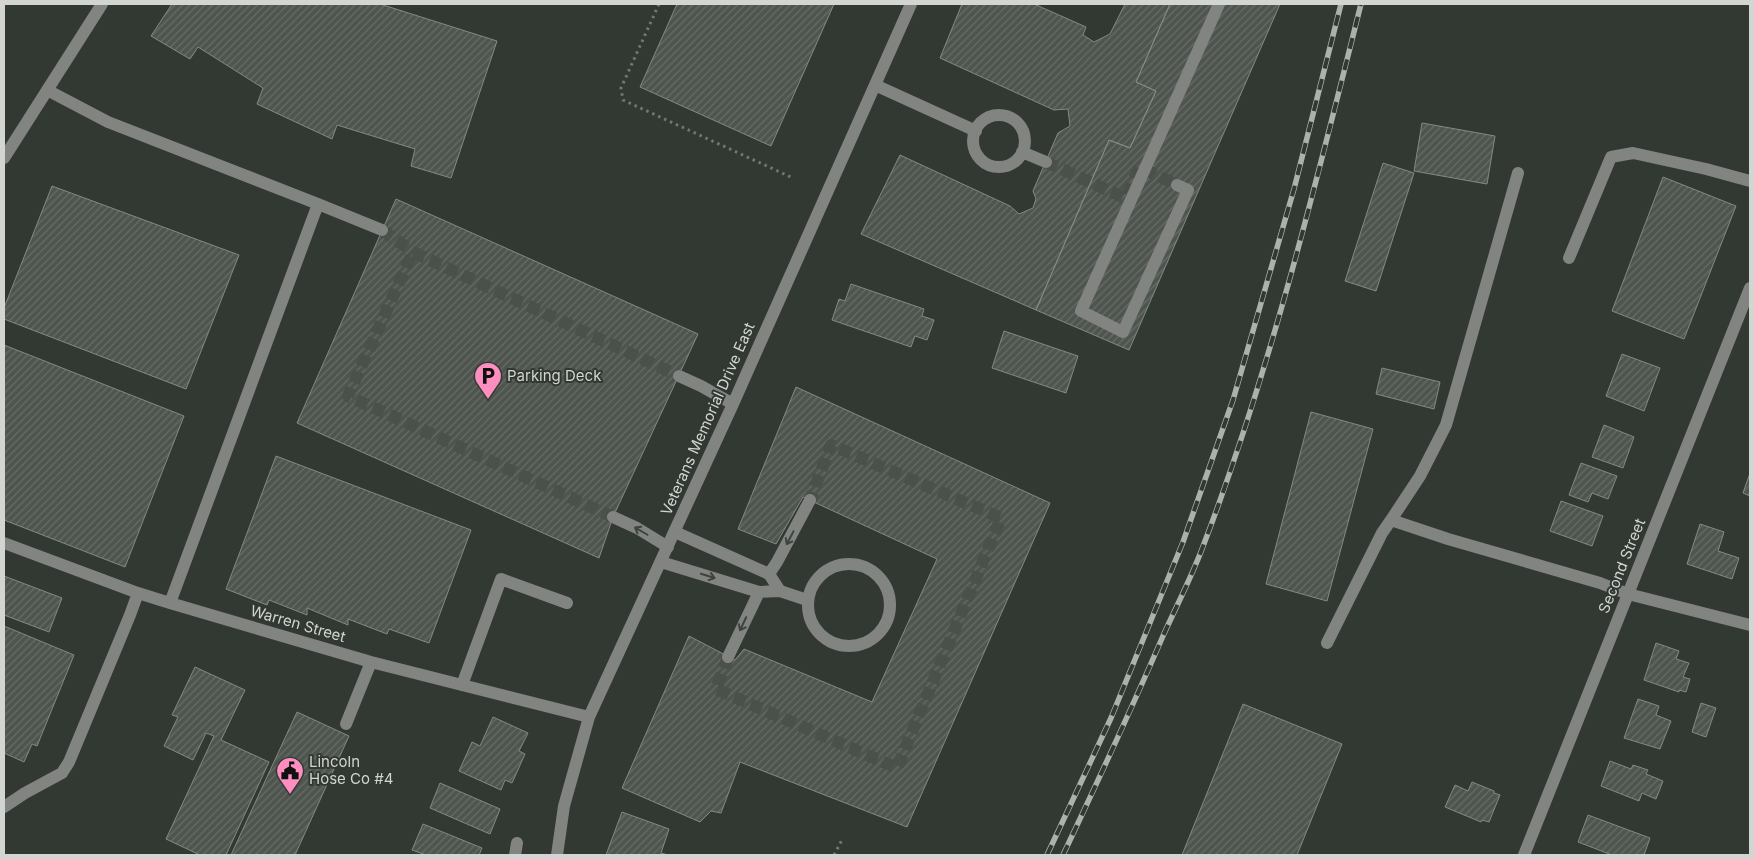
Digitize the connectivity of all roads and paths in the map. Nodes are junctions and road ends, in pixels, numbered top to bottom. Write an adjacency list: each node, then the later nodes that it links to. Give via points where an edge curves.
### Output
1 (102, 4): 6 (street)
2 (659, 4): 12 (path, via 621,88 624,100)
3 (912, 4): 5 (street, Veterans Memorial Drive East)
4 (1219, 4): 14 (street, via 1081,311 1123,332 1188,190)
5 (876, 85): 7 (street); 20 (street, Veterans Memorial Drive East)
6 (47, 90): 9 (street); 15 (street, via 108,122)
7 (976, 131): 8 (street, via 974,140 978,156 992,166 1008,165 1016,161); 8 (street, via 986,119 1003,115 1011,118 1023,130 1025,147)
8 (1022, 152): 10 (street)
9 (4, 158)
10 (1046, 162)
11 (1518, 173): 23 (street, via 1446,425 1420,476)
12 (793, 178)
13 (1750, 181): 17 (street, via 1633,153 1611,157)
14 (1177, 185)
15 (318, 204): 16 (street); 34 (street)
16 (382, 230)
17 (1569, 258)
18 (1750, 288): 32 (street, Second Street)
19 (679, 376): 20 (street)
20 (733, 404): 24 (street, Veterans Memorial Drive East)
21 (810, 500): 28 (street, one-way to 28)
22 (613, 518): 26 (street, one-way to 22)
23 (1391, 520): 32 (street); 37 (street)
24 (675, 532): 26 (street, Veterans Memorial Drive East); 28 (street)
25 (4, 542): 31 (street, Warren Street)
26 (668, 547): 27 (street, Veterans Memorial Drive East)
27 (661, 562): 30 (street, one-way to 30); 41 (street, Veterans Memorial Drive East)
28 (769, 574): 29 (street)
29 (780, 591): 30 (street); 33 (street)
30 (759, 592): 38 (street, one-way to 38)
31 (138, 593): 34 (street, Warren Street); 43 (street, via 62,772)
32 (1628, 594): 36 (street); 47 (street, Second Street)
33 (807, 600): 33 (street, via 813,626 821,636 846,647 859,646 871,640 888,620 888,592 882,580 872,570 859,565 845,563 831,567 820,575)
34 (170, 602): 39 (street, Warren Street)
35 (567, 604): 40 (street, via 501,579)
36 (1750, 625)
37 (1327, 643)
38 (728, 657)
39 (371, 662): 40 (street, Warren Street); 42 (street)
40 (462, 684): 41 (street, Warren Street)
41 (589, 717): 45 (street, Veterans Memorial Drive East, via 564,806)
42 (346, 724)
43 (4, 807)
44 (842, 840): 46 (path)
45 (557, 855)
46 (834, 855)
47 (1524, 855)

